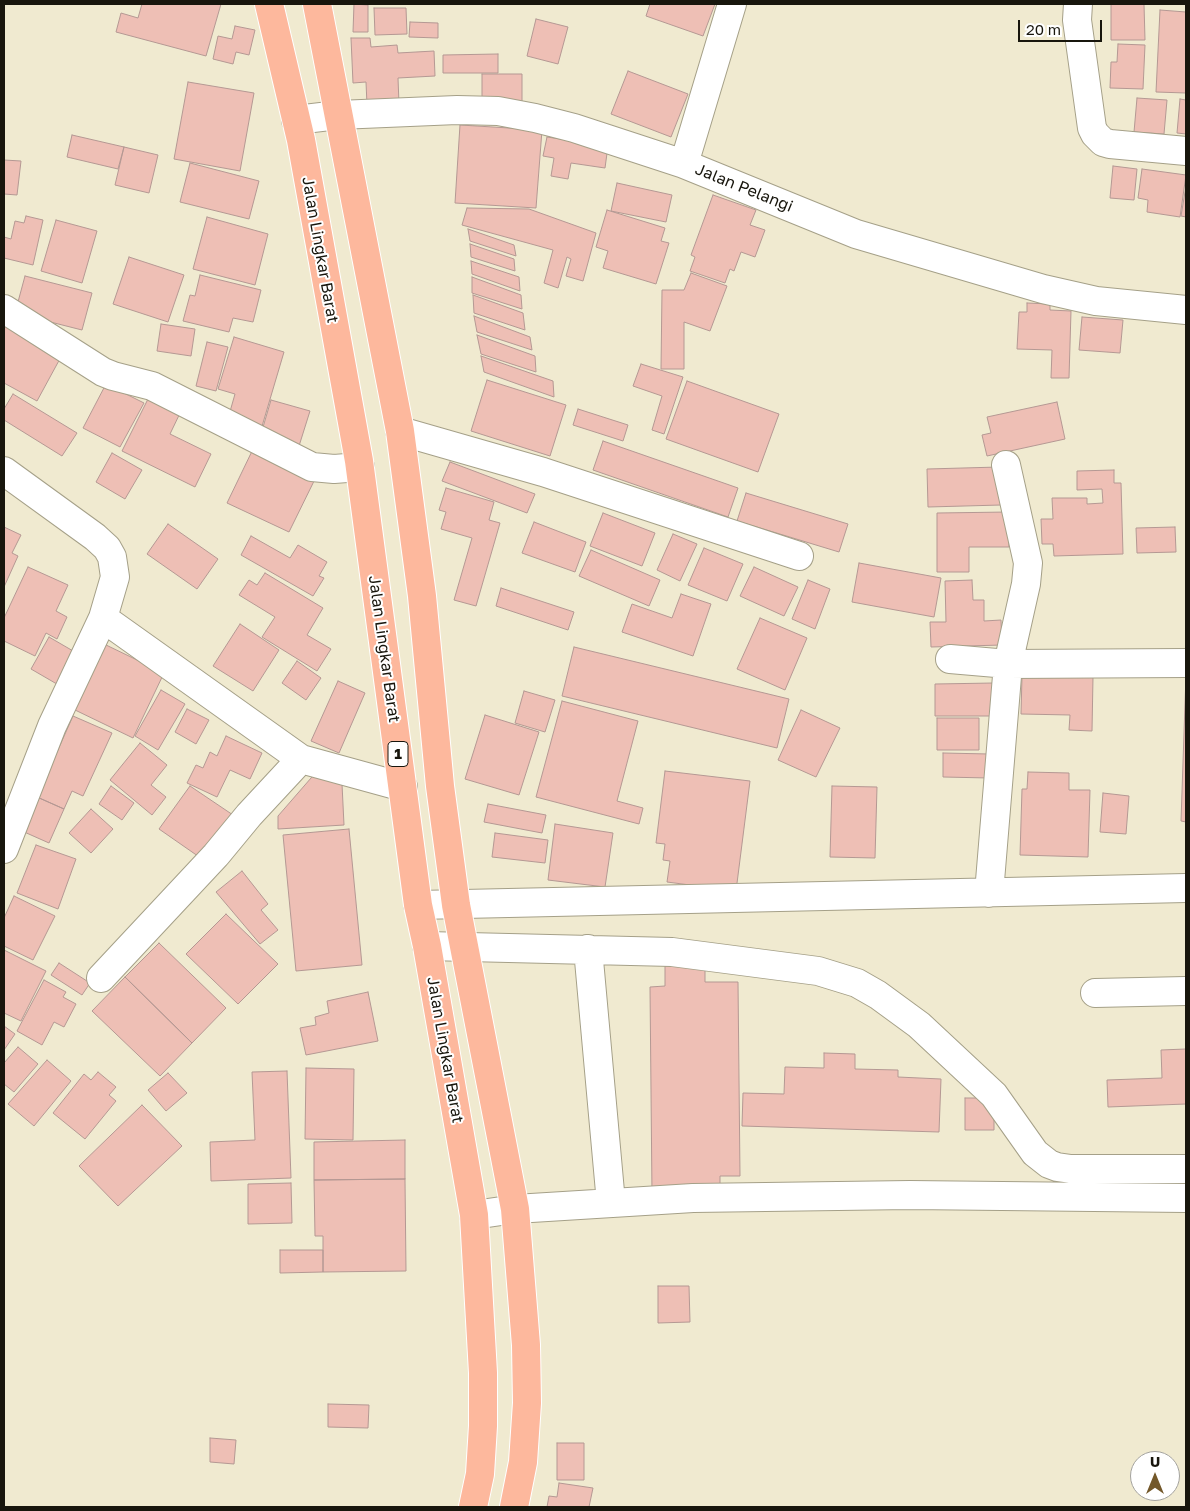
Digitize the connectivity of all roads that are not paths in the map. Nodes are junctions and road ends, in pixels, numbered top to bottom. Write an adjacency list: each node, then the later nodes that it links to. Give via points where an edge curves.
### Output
1 (270, 4): 6 (highway, Jalan Lingkar Barat / 1)
2 (317, 4): 5 (highway)
3 (732, 4): 8 (street)
4 (1078, 4): 7 (street, via 1077,20 1092,128 1098,139 1110,144)
5 (338, 115): 6 (street, Jalan Pelangi); 8 (street, Jalan Pelangi, via 498,111 574,128); 11 (highway)
6 (296, 120): 13 (highway, Jalan Lingkar Barat / 1)
7 (1186, 151)
8 (684, 164): 10 (street, Jalan Pelangi, via 856,234 1042,289 1096,301)
9 (4, 308): 13 (street, via 103,372 152,386 312,467)
10 (1186, 310)
11 (400, 431): 15 (street, via 543,472); 25 (highway)
12 (1006, 465): 19 (street, via 1028,563)
13 (360, 467): 21 (highway, Jalan Lingkar Barat / 1)
14 (4, 471): 16 (street, via 107,548 115,577)
15 (799, 556)
16 (103, 618): 20 (street); 22 (street, via 52,726)
17 (950, 659): 19 (street)
18 (1186, 663): 19 (street)
19 (1008, 664): 24 (street)
20 (302, 759): 21 (street); 30 (street)
21 (403, 787): 26 (highway, Jalan Lingkar Barat / 1)
22 (4, 850)
23 (1186, 888): 24 (street)
24 (989, 892): 25 (street)
25 (456, 905): 26 (street); 28 (highway)
26 (418, 906): 27 (highway, Jalan Lingkar Barat / 1)
27 (427, 946): 28 (street); 37 (highway, Jalan Lingkar Barat / 1)
28 (464, 946): 29 (street); 36 (highway)
29 (588, 949): 33 (street, via 672,952 818,971 857,983 919,1024 987,1088 1035,1153 1048,1164 1071,1169); 35 (street)
30 (101, 978)
31 (1186, 991): 32 (street)
32 (1095, 993)
33 (1186, 1169)
34 (1186, 1198): 35 (street, via 910,1195 693,1198)
35 (611, 1203): 36 (street)
36 (515, 1209): 37 (street); 39 (highway, via 526,1345 527,1403 523,1462)
37 (474, 1215): 38 (highway, Jalan Lingkar Barat / 1, via 484,1426)
38 (473, 1507)
39 (514, 1507)

